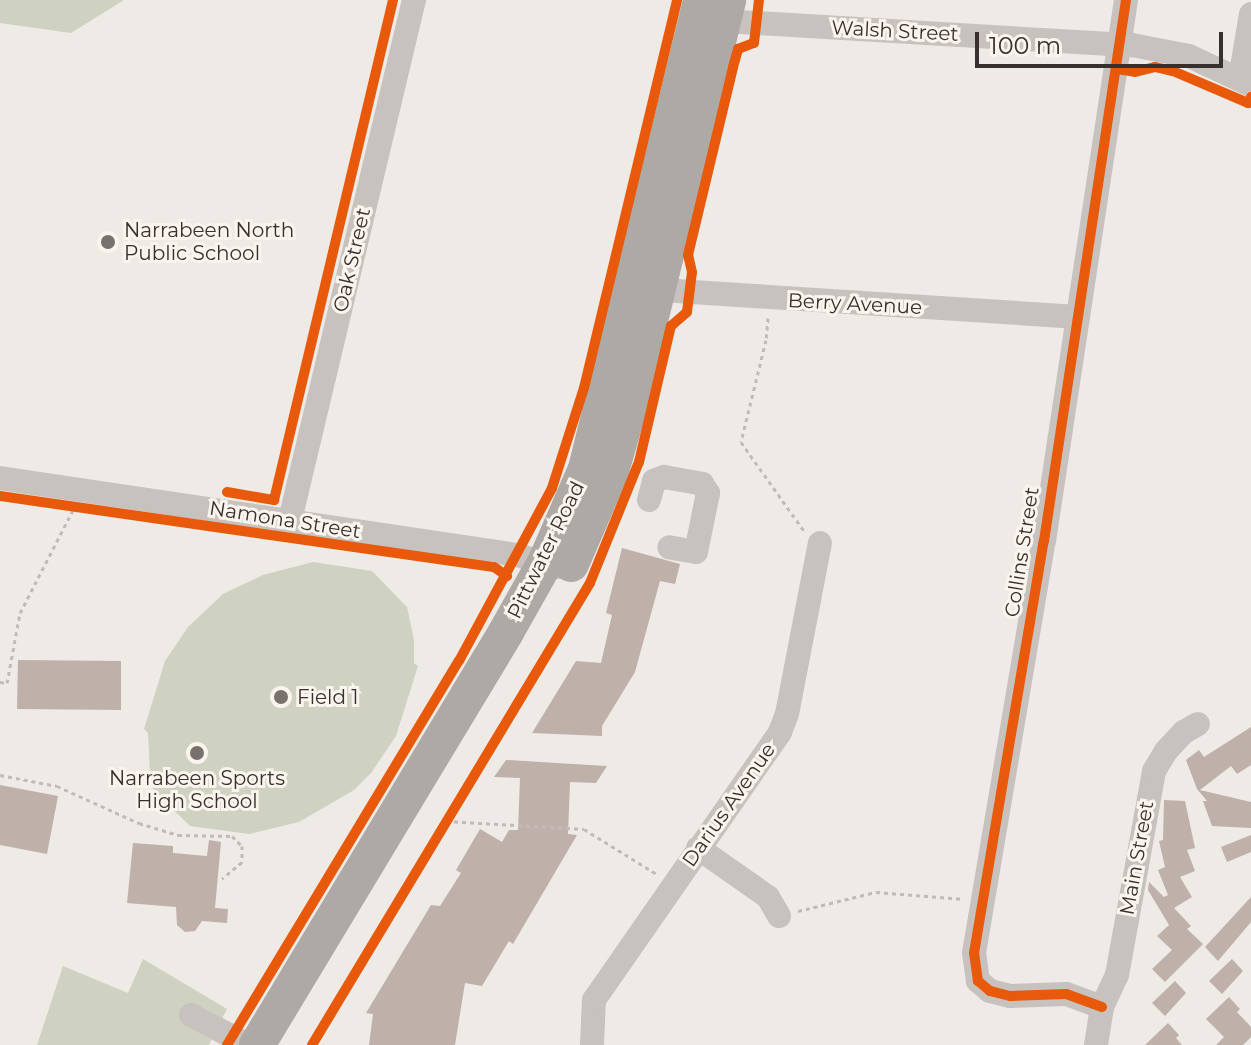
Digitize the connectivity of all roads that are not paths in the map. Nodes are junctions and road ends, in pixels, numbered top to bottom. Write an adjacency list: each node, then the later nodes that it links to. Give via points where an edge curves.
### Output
1 (414, 0): 11 (street, Oak Street)
2 (1126, 0): 5 (street, Collins Street)
3 (718, 7): 5 (street, Walsh Street); 7 (highway, Pittwater Road)
4 (1251, 14): 6 (street)
5 (1121, 44): 6 (street, Walsh Street, via 1189,56); 8 (street, Collins Street)
6 (1245, 82)
7 (645, 288): 8 (street, Berry Avenue); 14 (highway, Pittwater Road, via 611,471)
8 (1078, 317): 18 (street, Collins Street, via 974,967 978,981 990,991 1010,996 1066,994)
9 (0, 478): 11 (street, Namona Street)
10 (649, 500): 13 (street, via 654,481 664,477 702,484 708,493 696,552)
11 (290, 520): 14 (street, Namona Street)
12 (820, 543): 16 (street, Darius Avenue, via 780,732)
13 (669, 547)
14 (556, 566): 21 (highway, Pittwater Road); 22 (highway, Pittwater Road)
15 (1198, 724): 18 (street, Main Street, via 1166,751 1154,771 1117,975)
16 (698, 848): 17 (street, via 768,897); 23 (street, Darius Avenue, via 594,1000)
17 (779, 916)
18 (1102, 1007): 24 (street, Main Street)
19 (191, 1015): 20 (street)
20 (248, 1045)
21 (257, 1045)
22 (285, 1045)
23 (592, 1045)
24 (1096, 1045)

